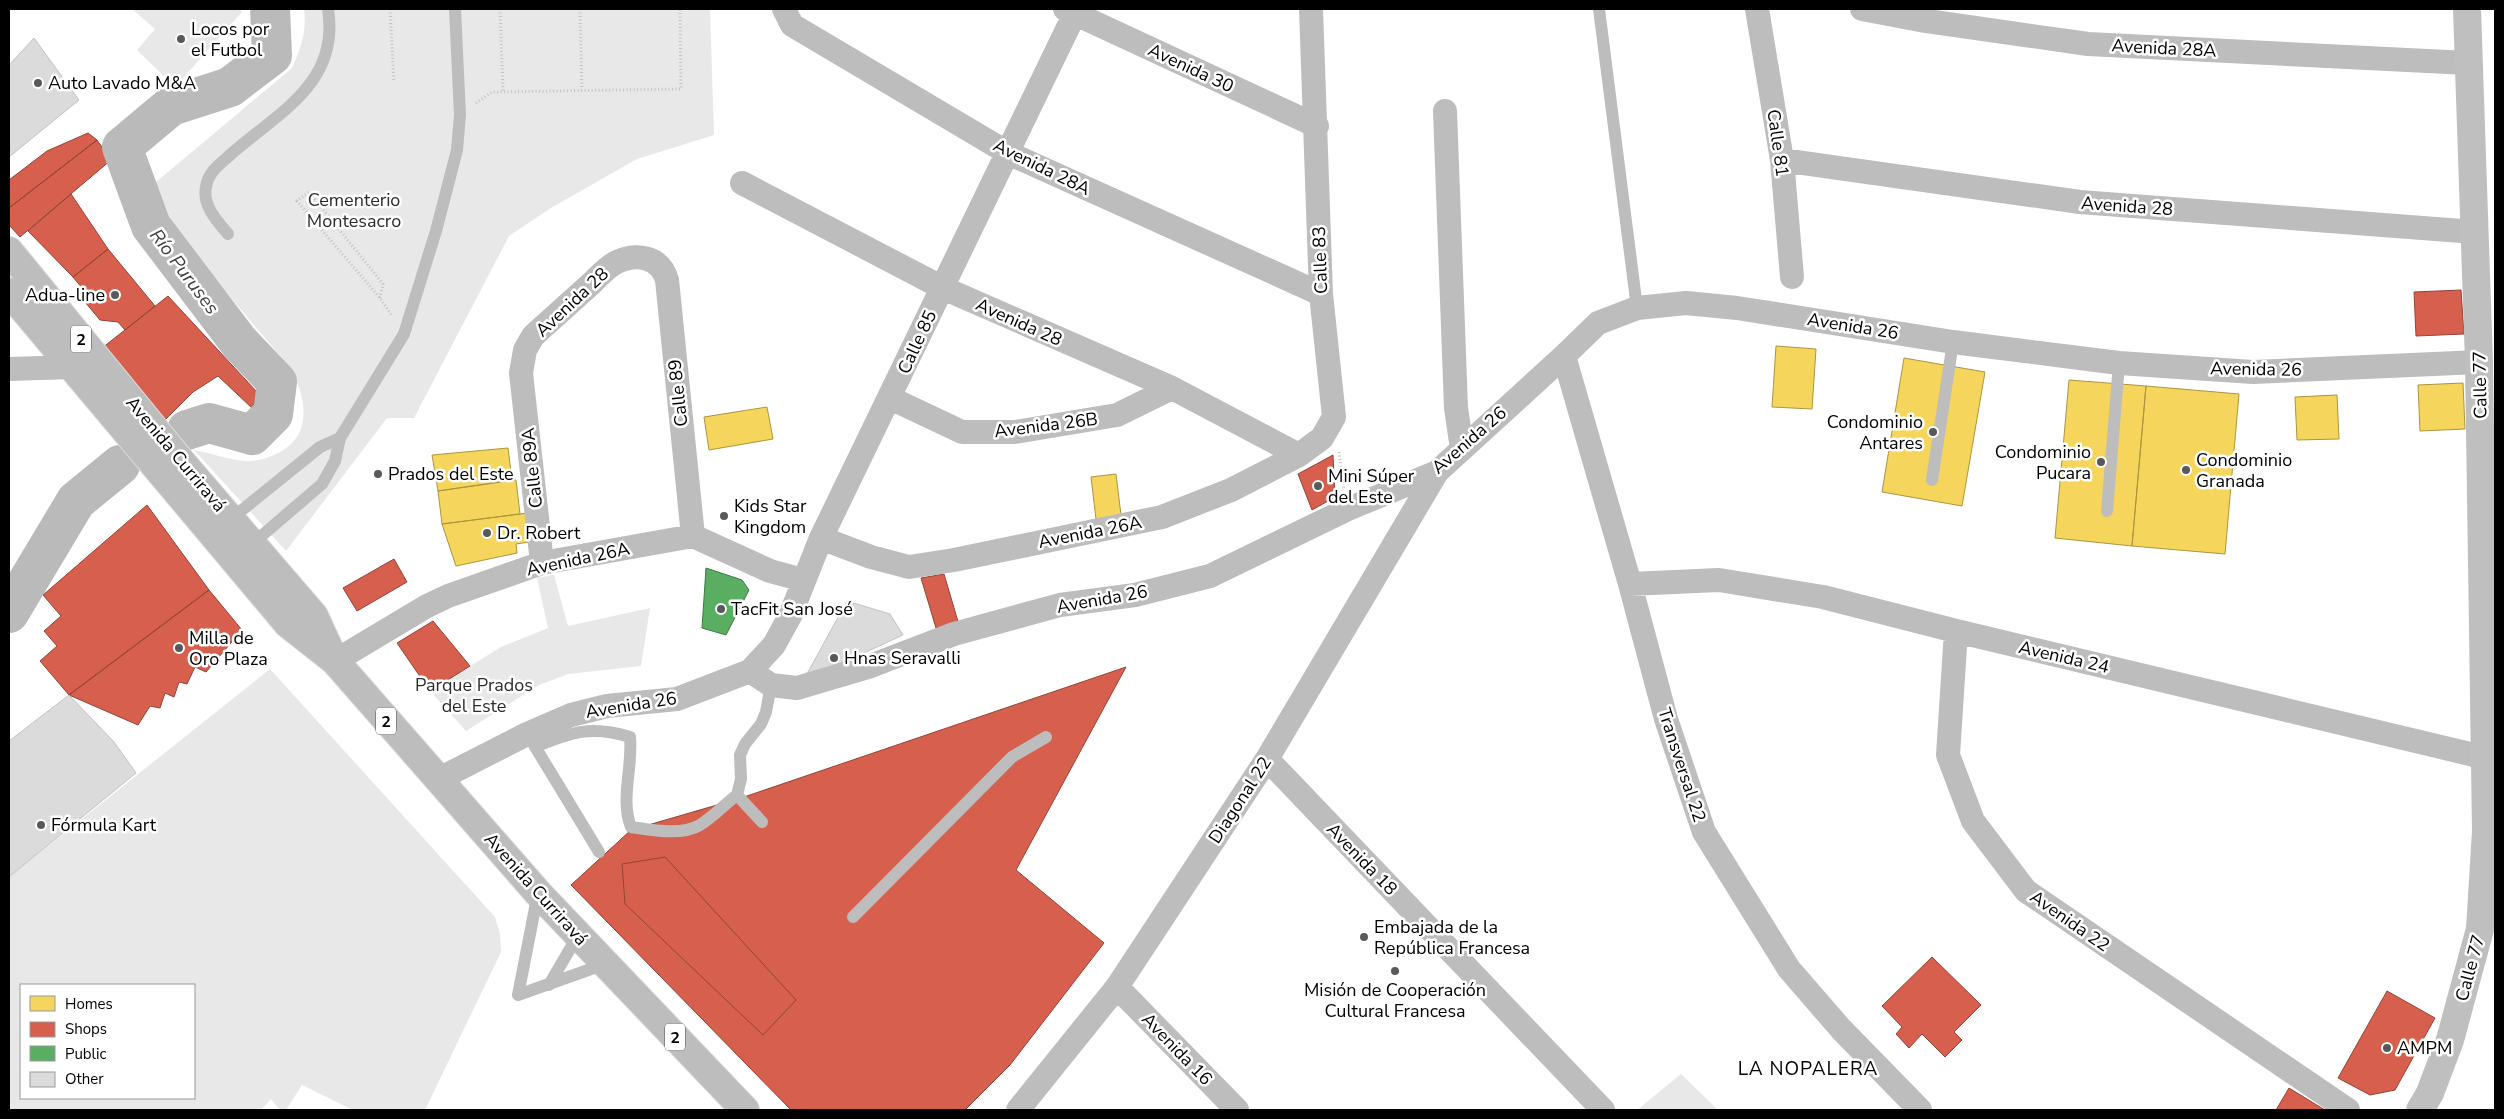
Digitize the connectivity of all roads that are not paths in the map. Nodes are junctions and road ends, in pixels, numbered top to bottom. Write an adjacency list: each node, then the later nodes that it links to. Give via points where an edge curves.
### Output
1 (328, 9): 17 (lane, via 328,52 319,74 295,101 209,176 205,189 209,208)
2 (455, 9): 35 (lane, via 460,115 457,150 436,231 404,334)
3 (784, 9): 13 (street, Avenida 28A, via 792,25)
4 (1311, 9): 12 (street, Calle 83)
5 (1598, 9): 24 (lane)
6 (1756, 9): 14 (street, Calle 81)
7 (1862, 9): 10 (street, Avenida 28A, via 2088,44)
8 (2467, 9): 10 (street, Calle 77)
9 (1072, 10): 12 (street, Avenida 30); 13 (street, Calle 85)
10 (2468, 63): 16 (street, Calle 77)
11 (1445, 111): 36 (street, via 1456,408)
12 (1317, 126): 23 (street, Calle 83)
13 (1008, 153): 21 (street, Calle 85); 23 (street, Avenida 28A)
14 (1782, 160): 16 (street, Avenida 28, via 2080,202); 20 (street, Calle 81)
15 (742, 183): 21 (street, Avenida 28)
16 (2475, 232): 27 (street, Calle 77)
17 (228, 234)
18 (9, 251): 41 (highway, Avenida Curriravá / 2)
19 (648, 258): 31 (street, Avenida 28, via 633,257 615,262 533,336 525,350); 42 (street, Calle 89, via 661,268 667,280)
20 (1792, 278)
21 (943, 288): 32 (street, Avenida 28); 33 (street, Calle 85)
22 (9, 292): 29 (highway, Avenida Curriravá / 2)
23 (1320, 294): 34 (street, Calle 83)
24 (1637, 308): 25 (street, Avenida 26, via 1686,302); 26 (street, Avenida 26, via 1598,323)
25 (1954, 342): 28 (street, Avenida 26); 39 (lane)
26 (1564, 356): 36 (street, Avenida 26); 47 (street, Transversal 22)
27 (2487, 362): 28 (street, Avenida 26, via 2254,372); 54 (street, Calle 77)
28 (2119, 363): 40 (lane)
29 (73, 367): 30 (street); 49 (highway, Avenida Curriravá / 2, via 288,624)
30 (9, 369)
31 (521, 373): 45 (street, Calle 89A)
32 (1172, 388): 33 (street, Avenida 26B, via 1118,416 1015,432 962,432); 37 (street, Avenida 28)
33 (890, 398): 43 (street, Calle 85)
34 (1334, 417): 37 (street, Avenida 26A, via 1322,438)
35 (340, 438): 41 (lane, via 320,446); 44 (lane, via 335,461 322,484)
36 (1462, 449): 38 (street, Avenida 26)
37 (1299, 455): 43 (street, Avenida 26A, via 1231,490 1162,518 954,560 909,567)
38 (1437, 472): 51 (street, Avenida 26, via 1348,509 1210,576 1135,595 1060,605 954,634 868,667 797,688); 55 (street, Diagonal 22)
39 (1932, 480)
40 (2107, 511)
41 (231, 519): 44 (highway, Avenida Curriravá / 2)
42 (693, 536): 45 (street, Avenida 26A); 46 (street, via 770,571)
43 (821, 538): 46 (street, Calle 85)
44 (252, 544): 49 (highway, Avenida Curriravá / 2, via 314,616)
45 (542, 563): 49 (street, Avenida 26A, via 441,599)
46 (803, 580): 50 (street, Calle 85, via 790,616 774,645)
47 (1630, 584): 48 (street, Avenida 24, via 1719,580 1823,597); 70 (street, Transversal 22, via 1666,719 1704,832 1789,969 1841,1029)
48 (1956, 631): 54 (street, Avenida 24); 71 (street, Avenida 22, via 1948,755 1973,821 2026,891)
49 (335, 661): 56 (highway, Avenida Curriravá / 2)
50 (750, 671): 51 (street, Avenida 26); 53 (street, Avenida 26, via 677,700 607,706 571,715)
51 (770, 685): 57 (lane, via 761,724 744,744 740,755 741,779)
52 (1046, 736): 61 (lane, via 1012,758)
53 (531, 740): 56 (street, Avenida 26); 57 (lane, via 609,731 630,737 632,755 626,814 631,827 680,830 700,825); 59 (lane)
54 (2490, 758): 72 (street, Calle 77, via 2480,929 2450,1040)
55 (1267, 759): 65 (street, Diagonal 22); 69 (street, Avenida 18)
56 (437, 780): 60 (highway, Avenida Curriravá / 2)
57 (737, 795): 58 (lane)
58 (762, 822)
59 (599, 852)
60 (538, 893): 62 (highway, Avenida Curriravá / 2); 64 (lane, via 518,995)
61 (854, 917)
62 (578, 935): 63 (highway, Avenida Curriravá / 2); 64 (lane)
63 (605, 964): 64 (lane); 66 (highway, Avenida Curriravá / 2)
64 (549, 985)
65 (1117, 987): 67 (street, Diagonal 22); 68 (street, Avenida 16)
66 (745, 1110)
67 (1018, 1110)
68 (1237, 1110)
69 (1603, 1110)
70 (1920, 1110)
71 (2348, 1110)
72 (2420, 1110)

